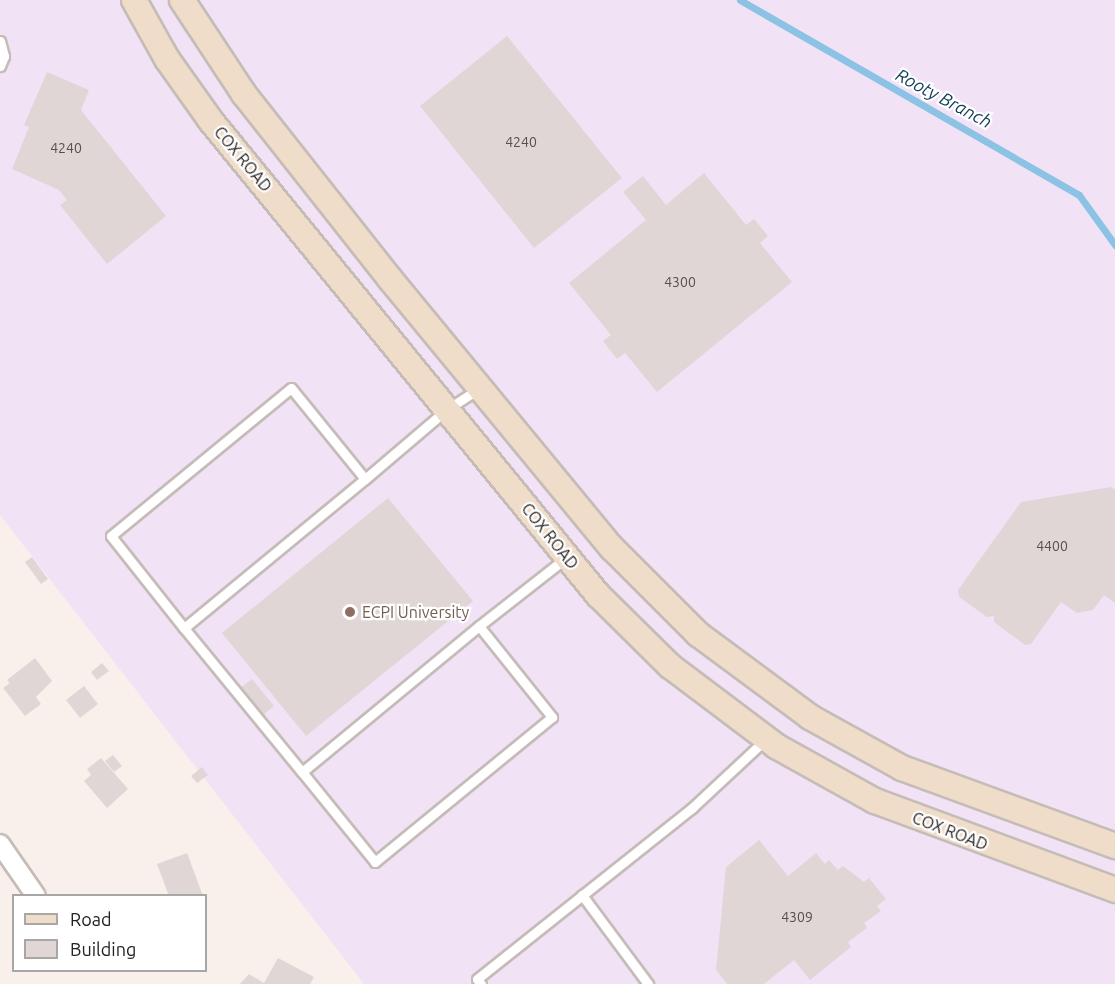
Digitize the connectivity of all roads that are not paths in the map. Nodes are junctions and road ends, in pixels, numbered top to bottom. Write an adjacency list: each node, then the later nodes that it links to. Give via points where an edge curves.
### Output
1 (134, 0): 6 (main road, COX ROAD, via 211,121)
2 (182, 0): 5 (main road, via 244,94)
3 (0, 40): 4 (lane, via 4,56)
4 (0, 66)
5 (482, 387): 6 (lane); 14 (main road, via 635,574 698,634 759,684 902,768)
6 (446, 410): 7 (lane); 8 (main road, COX ROAD)
7 (365, 479): 10 (lane); 10 (lane, via 291,388 111,536)
8 (567, 557): 9 (lane); 11 (main road, COX ROAD, via 670,666)
9 (479, 626): 12 (lane); 12 (lane, via 552,717 375,862)
10 (184, 628): 12 (lane)
11 (766, 739): 15 (main road, COX ROAD, via 829,777 920,821); 17 (lane, via 692,808)
12 (302, 772)
13 (0, 844): 16 (street)
14 (1115, 846)
15 (1115, 890)
16 (35, 894)
17 (582, 895): 18 (lane, via 477,979); 19 (lane)
18 (481, 984)
19 (648, 984)

